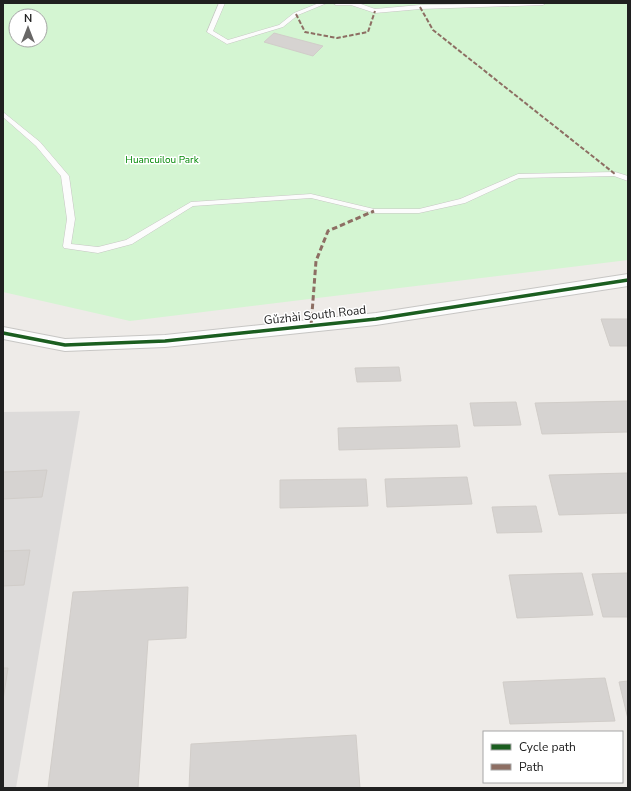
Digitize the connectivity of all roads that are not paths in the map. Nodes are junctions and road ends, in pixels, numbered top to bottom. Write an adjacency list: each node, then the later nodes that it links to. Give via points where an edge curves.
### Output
1 (222, 3): 2 (lane, via 210,32 226,42 281,26 296,14)
2 (324, 3)
3 (336, 3): 4 (lane, via 352,3 375,12 420,7)
4 (543, 3)
5 (3, 114): 6 (lane, via 38,144 65,176 71,219 67,246 98,250 129,242 191,204 311,196 374,211 419,211 462,201 518,176 614,174)
6 (628, 179)
7 (628, 280): 8 (street, Gǔzhài South Road, via 376,319 165,341 65,344)
8 (3, 333)

